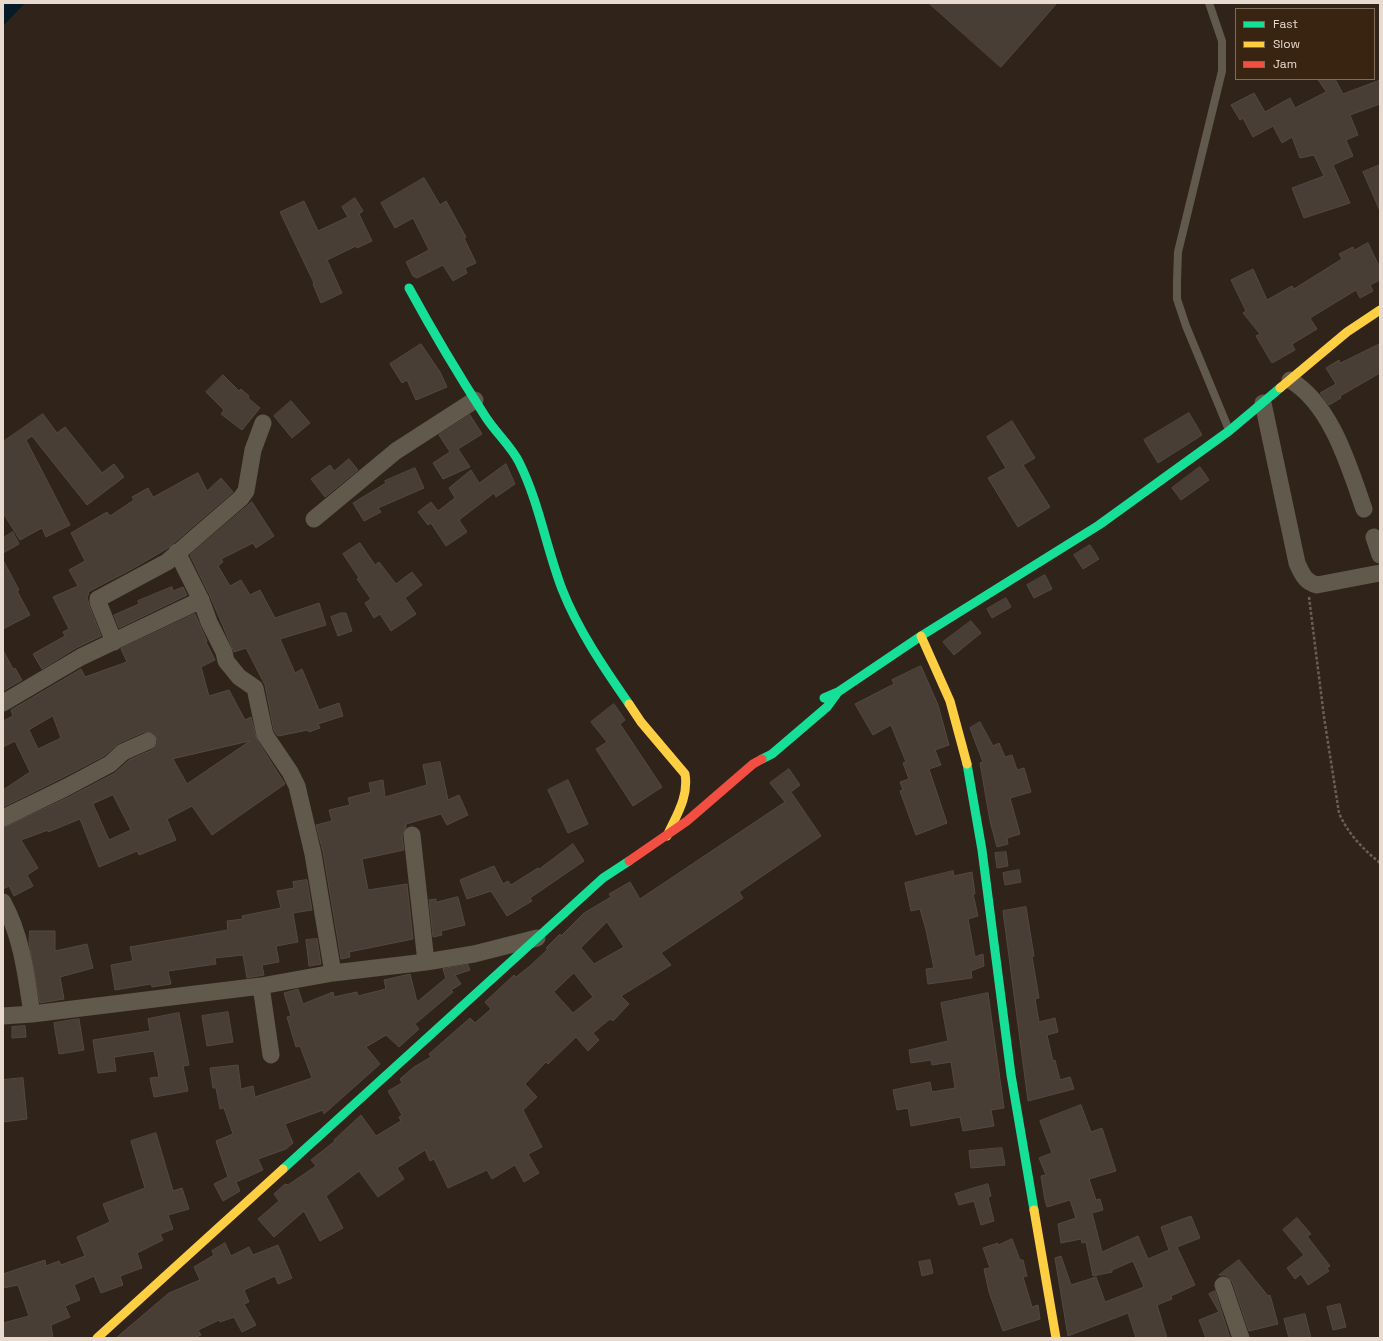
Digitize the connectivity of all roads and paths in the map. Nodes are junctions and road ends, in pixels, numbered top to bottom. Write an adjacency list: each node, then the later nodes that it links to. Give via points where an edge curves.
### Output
1 (1209, 3): 8 (lane, via 1222,41 1222,71 1178,252 1177,293 1201,367)
2 (409, 288): 5 (main road, via 447,357)
3 (1380, 310): 4 (main road, via 1347,332)
4 (1290, 380): 6 (main road); 9 (street, via 1311,395 1330,425 1344,454)
5 (475, 400): 10 (street, via 396,451); 27 (main road, via 518,460 562,589 574,615 605,670 641,722 684,774 687,782 686,791)
6 (1263, 403): 8 (main road); 15 (street, via 1297,563)
7 (262, 423): 12 (street, via 253,450 246,491)
8 (1229, 431): 17 (main road, via 1099,525)
9 (1364, 509)
10 (314, 520)
11 (1374, 538): 13 (street)
12 (177, 552): 16 (street); 18 (street, via 154,570 98,599)
13 (1380, 555)
14 (1380, 573): 15 (street, via 1318,585)
15 (1309, 583): 28 (path, via 1314,648 1339,813 1353,837)
16 (201, 600): 18 (street); 32 (street, via 226,661 239,677 255,688 265,735 297,786 313,854)
17 (921, 636): 19 (main road); 39 (main road, via 950,701 967,762 983,858 1011,1075)
18 (114, 642): 21 (street, via 69,664)
19 (838, 692): 20 (main road); 24 (main road, via 827,707 772,754)
20 (816, 702)
21 (3, 703)
22 (148, 741): 25 (street, via 123,752 110,764 65,788)
23 (760, 751): 24 (main road)
24 (753, 764): 27 (main road, via 707,806)
25 (3, 818)
26 (412, 835): 31 (street)
27 (667, 836): 30 (main road, via 604,878)
28 (1380, 863)
29 (3, 902): 34 (street, via 18,938)
30 (537, 938): 31 (street, via 474,954); 38 (main road, via 430,1038)
31 (426, 962): 32 (street)
32 (333, 973): 33 (street)
33 (261, 986): 34 (street); 36 (street)
34 (32, 1014): 35 (street)
35 (3, 1016)
36 (271, 1055)
37 (1223, 1285): 40 (street)
38 (97, 1338)
39 (1056, 1338)
40 (1241, 1338)

